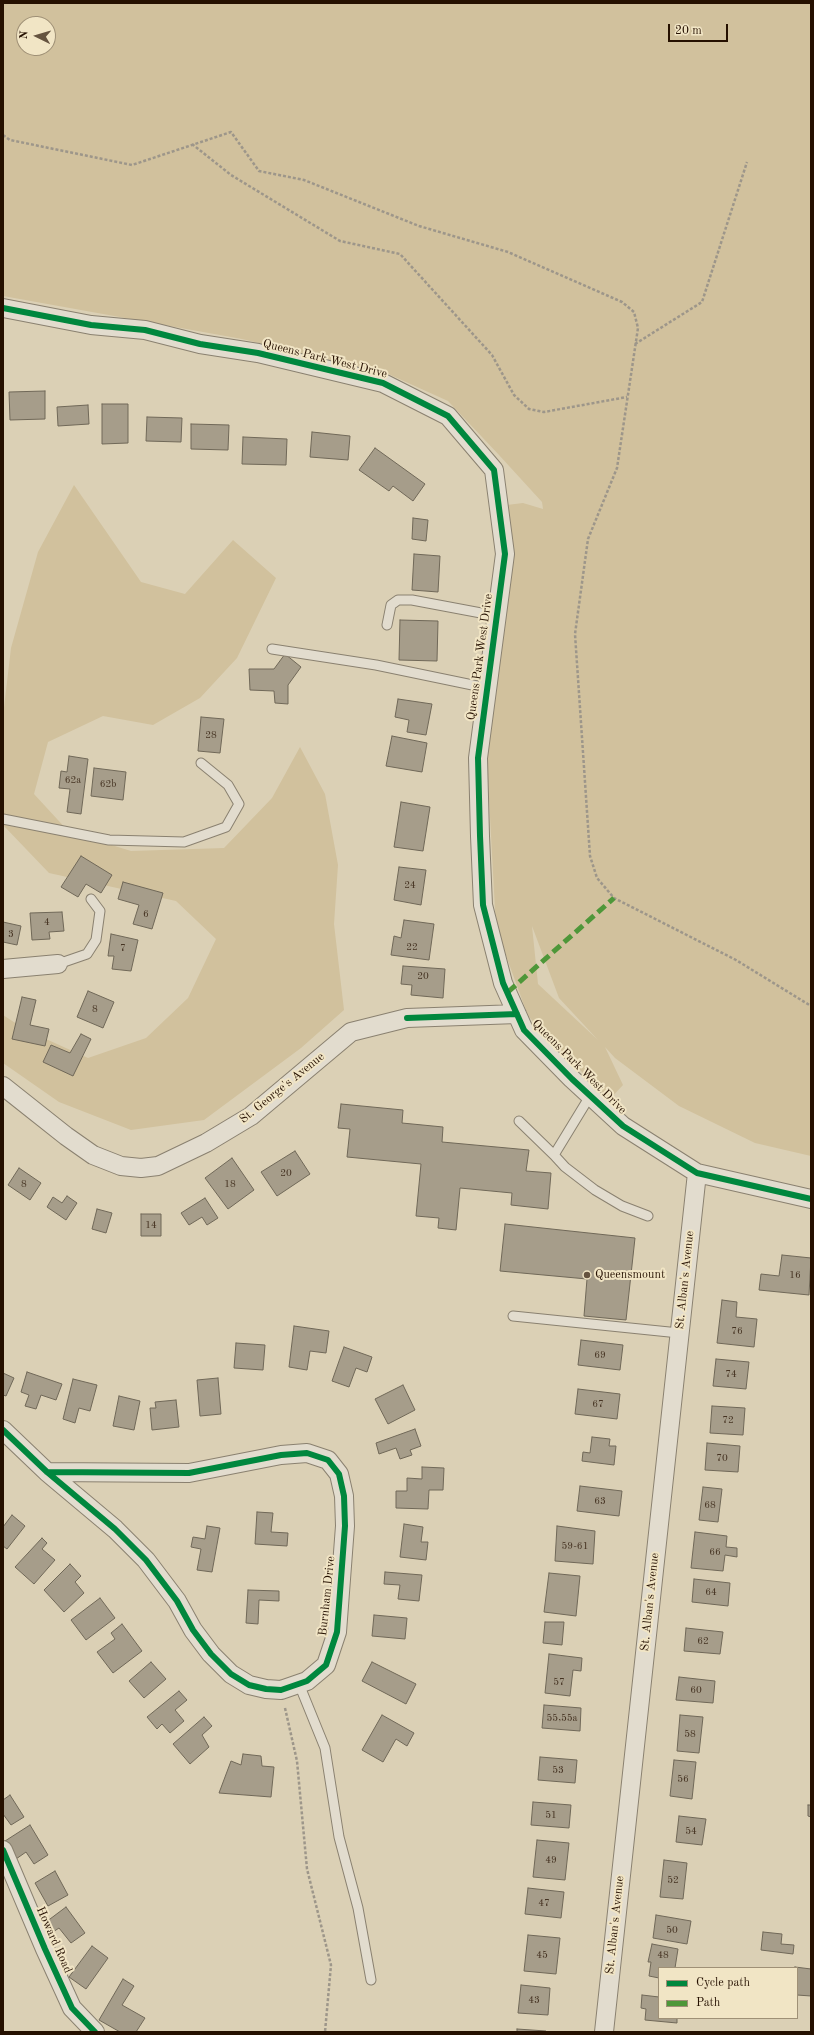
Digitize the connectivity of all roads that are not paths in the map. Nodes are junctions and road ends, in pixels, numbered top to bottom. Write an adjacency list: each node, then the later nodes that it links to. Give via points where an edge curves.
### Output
1 (3, 308): 2 (street, Queens Park West Drive, via 91,325 145,330 383,383 448,416 494,470 505,554)
2 (497, 616): 3 (lane, via 412,600 398,600 391,605); 5 (street, Queens Park West Drive)
3 (387, 625)
4 (272, 649): 5 (lane, via 376,665)
5 (488, 688): 11 (street, Queens Park West Drive, via 478,758 483,905 503,983)
6 (201, 763): 7 (lane, via 228,785 239,804 226,827 184,842 109,840)
7 (3, 819)
8 (91, 898): 9 (lane, via 100,911 96,940 87,954)
9 (58, 964): 10 (street)
10 (3, 969)
11 (517, 1014): 12 (street, St. George's Avenue, via 407,1018 351,1032 251,1116 206,1143 158,1166 121,1166 93,1155); 13 (street, Queens Park West Drive, via 524,1030)
12 (3, 1086)
13 (590, 1096): 15 (lane); 16 (street, Queens Park West Drive, via 622,1126)
14 (519, 1121): 15 (lane)
15 (554, 1155): 18 (lane, via 565,1168 595,1190 622,1206)
16 (697, 1173): 17 (street, Queens Park West Drive); 20 (street, St. Alban's Avenue)
17 (811, 1199)
18 (648, 1216)
19 (513, 1316): 20 (lane)
20 (680, 1333): 27 (street, St. Alban's Avenue)
21 (3, 1430): 22 (street, Burnham Drive)
22 (47, 1472): 23 (street, Burnham Drive, via 115,1529 146,1560 177,1601 193,1630 211,1654 231,1674 249,1685 266,1689 281,1690); 23 (street, Burnham Drive, via 189,1473 281,1455 307,1453 328,1460 339,1474 344,1496 345,1526 337,1632 326,1665 307,1681)
23 (299, 1684): 25 (lane, via 325,1748 338,1837 358,1908)
24 (3, 1850): 26 (street, Howard Road, via 72,2008)
25 (371, 1980)
26 (94, 2032)
27 (604, 2032)

